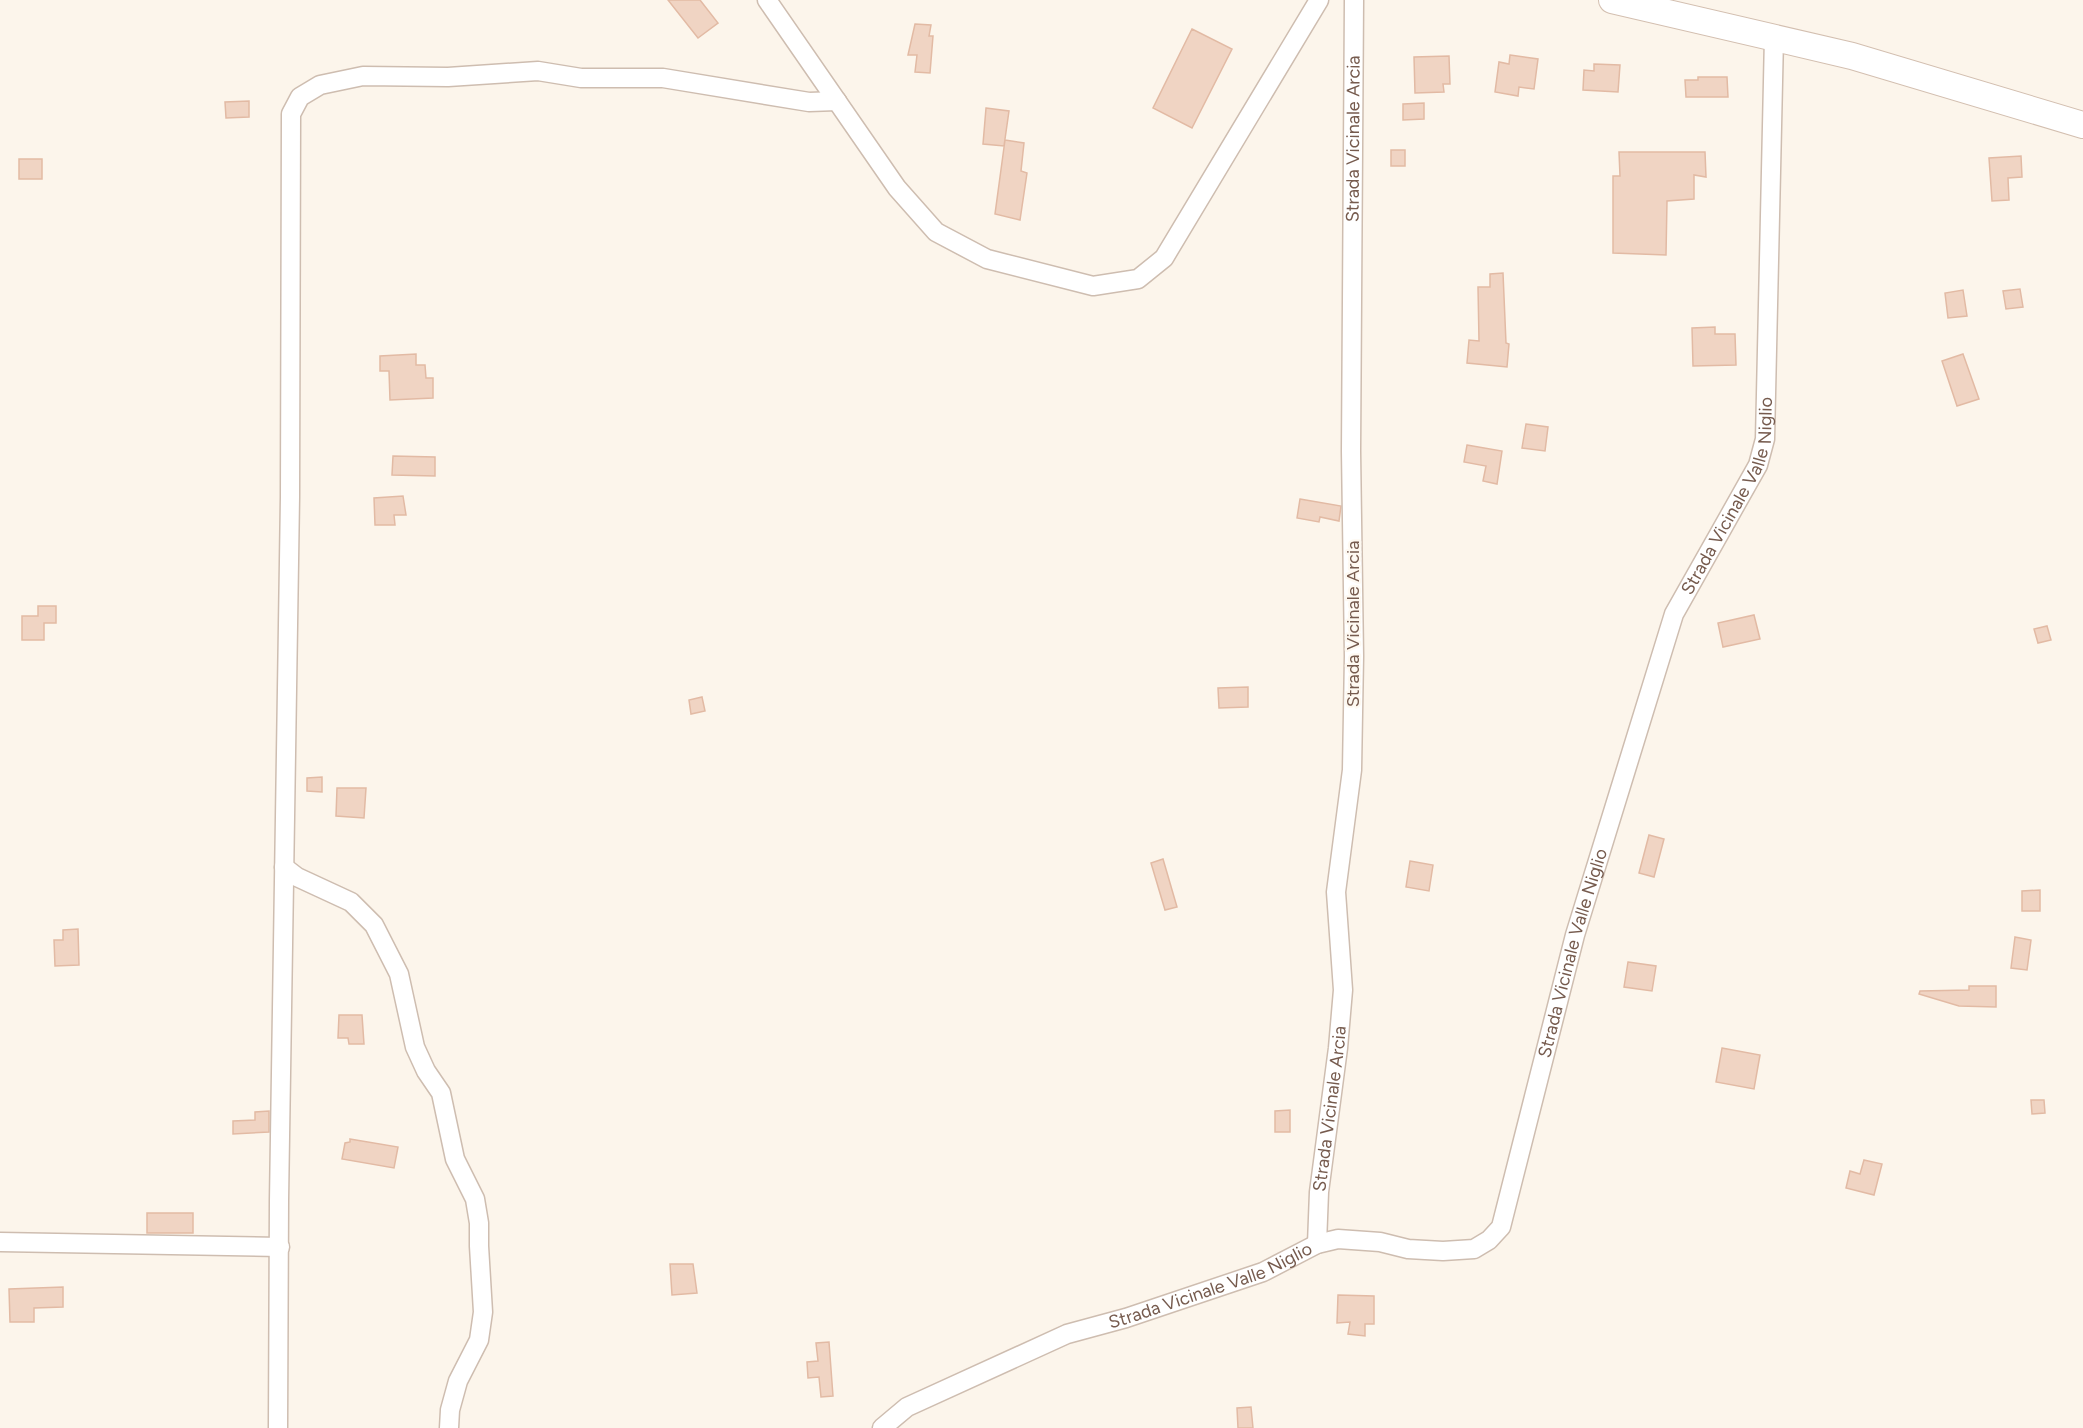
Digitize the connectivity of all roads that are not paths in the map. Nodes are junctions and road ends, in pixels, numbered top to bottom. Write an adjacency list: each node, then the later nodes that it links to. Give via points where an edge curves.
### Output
1 (767, 0): 7 (street)
2 (1319, 0): 7 (street, via 1164,258 1138,279 1093,286 987,259 936,232 897,188)
3 (1354, 0): 11 (street, Strada Vicinale Arcia, via 1352,770 1336,892 1343,990 1319,1192)
4 (1612, 0): 5 (main road)
5 (1638, 3): 6 (main road)
6 (1774, 37): 8 (main road, via 1852,56); 11 (street, Strada Vicinale Valle Niglio, via 1765,439 1758,465 1674,614 1575,936 1501,1227 1474,1249 1408,1249 1338,1239)
7 (837, 101): 9 (street, via 809,102 663,78 581,78 538,71 448,77 363,76 320,85 300,97 291,114)
8 (2083, 125)
9 (284, 867): 12 (street); 14 (street, via 351,902 374,925 399,974 415,1047 441,1093 455,1159 475,1199 483,1312 479,1340 458,1381)
10 (0, 1242): 12 (street)
11 (1317, 1244): 15 (street, Strada Vicinale Valle Niglio, via 1263,1272 1067,1334 908,1407)
12 (280, 1247): 13 (street)
13 (278, 1428)
14 (449, 1428)
15 (882, 1428)

